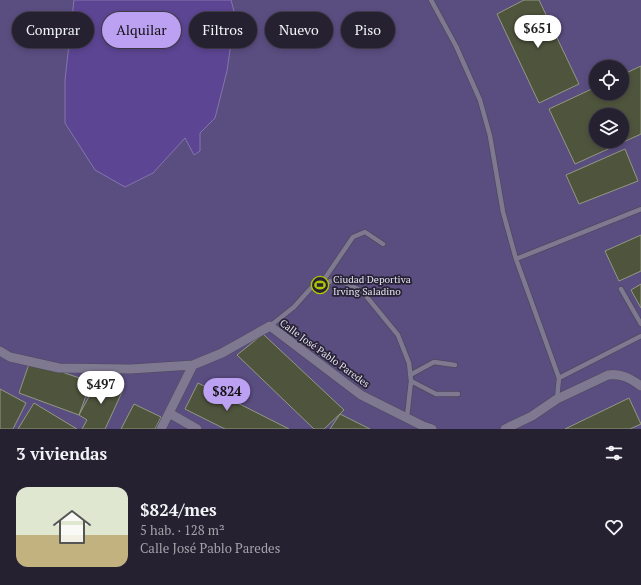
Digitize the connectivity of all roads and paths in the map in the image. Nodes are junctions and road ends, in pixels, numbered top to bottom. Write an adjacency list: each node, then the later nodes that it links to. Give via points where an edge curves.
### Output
1 (431, 0): 4 (lane, via 456,46 480,100 490,136 503,212)
2 (641, 209): 4 (lane)
3 (383, 244): 5 (lane, via 365,232 353,237)
4 (516, 259): 14 (lane)
5 (321, 284): 8 (lane, via 311,288 294,307); 13 (lane, via 337,279 362,291 398,335 409,362)
6 (620, 289): 7 (lane)
7 (641, 324)
8 (270, 326): 11 (street, via 222,353); 20 (street, Calle José Pablo Paredes, via 361,395)
9 (641, 336): 14 (lane)
10 (0, 351): 11 (street, via 10,357 59,368 131,369)
11 (193, 365): 19 (street)
12 (455, 365): 13 (lane, via 434,362)
13 (410, 375): 15 (lane)
14 (559, 378): 18 (lane)
15 (411, 381): 17 (lane, via 436,394); 20 (lane)
16 (641, 386): 18 (street, via 616,374 608,375)
17 (458, 394)
18 (557, 399): 24 (street, via 532,416)
19 (170, 414): 21 (street); 22 (street)
20 (406, 418): 23 (street, Calle José Pablo Paredes)
21 (161, 429)
22 (197, 429)
23 (432, 429)
24 (505, 429)

